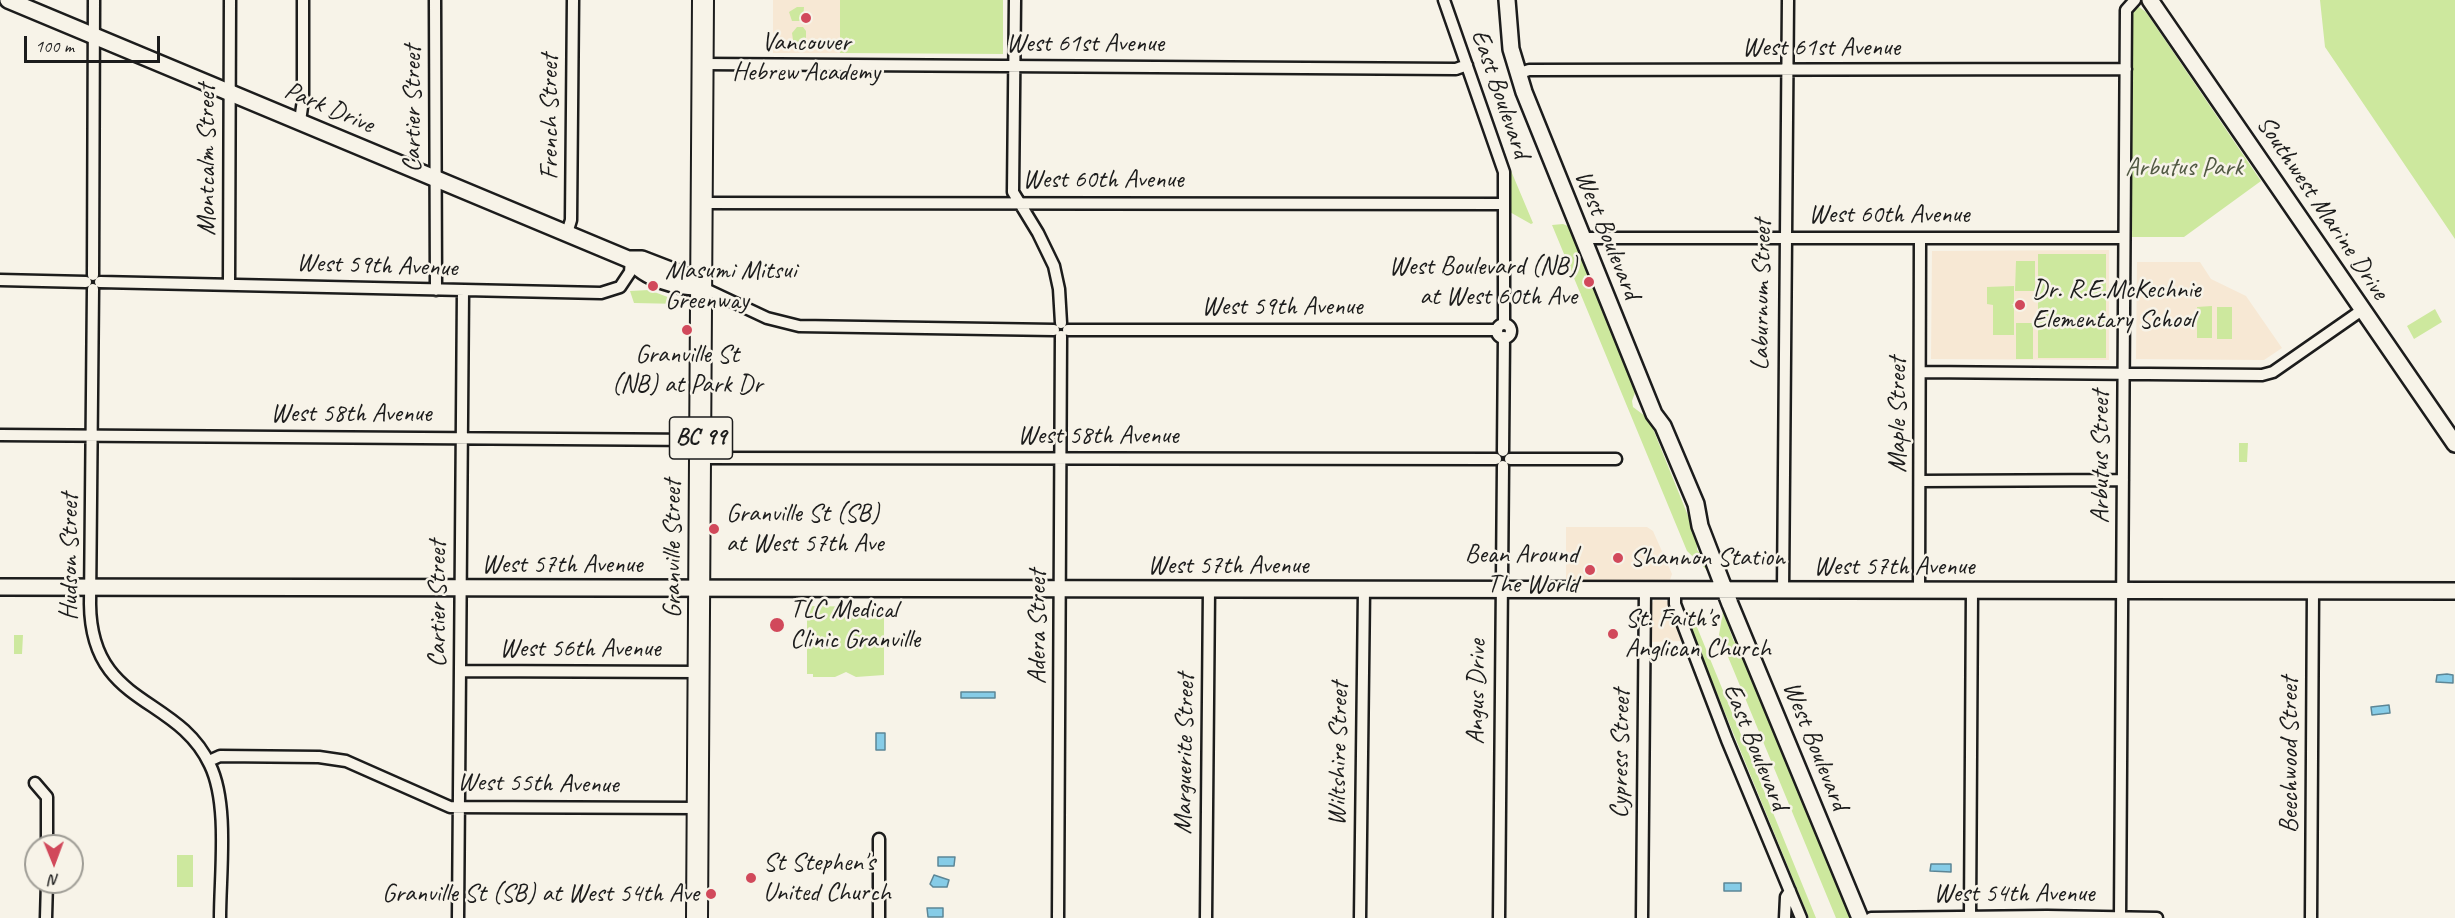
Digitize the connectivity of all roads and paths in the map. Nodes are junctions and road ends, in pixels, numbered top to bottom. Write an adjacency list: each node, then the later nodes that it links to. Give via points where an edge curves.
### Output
1 (8, 0): 14 (street, Park Drive)
2 (94, 0): 14 (street, Hudson Street)
3 (230, 0): 21 (street, Montcalm Street)
4 (303, 0): 22 (street)
5 (435, 0): 23 (street, Cartier Street)
6 (573, 0): 27 (street, French Street, via 572,220)
7 (703, 0): 15 (highway, Granville Street / BC 99)
8 (1015, 0): 17 (street, Adera Street)
9 (1444, 0): 16 (street, East Boulevard)
10 (1507, 0): 20 (street, via 1508,30)
11 (1788, 0): 19 (street, Laburnum Street)
12 (2135, 0): 18 (street, Arbutus Street, via 2126,10)
13 (2150, 0): 39 (street, Southwest Marine Drive)
14 (95, 36): 21 (street, Park Drive); 34 (street, Hudson Street)
15 (703, 64): 17 (street, West 61st Avenue); 24 (highway, Granville Street / BC 99)
16 (1467, 65): 17 (street, West 61st Avenue, via 1456,69); 26 (street, East Boulevard, via 1504,172)
17 (1014, 67): 25 (street, Adera Street, via 1012,192)
18 (2126, 69): 19 (street, West 61st Avenue); 30 (street, Arbutus Street)
19 (1787, 71): 20 (street, West 61st Avenue, via 1529,70); 28 (street, Laburnum Street)
20 (1517, 74): 29 (street, West Boulevard)
21 (231, 93): 22 (street, Park Drive); 35 (street, Montcalm Street)
22 (300, 121): 23 (street, Park Drive)
23 (436, 179): 27 (street, Park Drive); 37 (street, Cartier Street)
24 (702, 202): 25 (street, West 60th Avenue); 36 (highway, Granville Street / BC 99)
25 (1020, 202): 26 (street, West 60th Avenue); 40 (street, Adera Street, via 1054,266)
26 (1504, 204): 41 (street, Angus Drive)
27 (567, 233): 32 (street, Park Drive)
28 (1785, 237): 29 (street, West 60th Avenue); 31 (street, West 60th Avenue); 65 (street, Laburnum Street)
29 (1583, 238): 62 (street, West Boulevard, via 1695,504)
30 (2124, 238): 31 (street, West 60th Avenue); 43 (street, Arbutus Street)
31 (1920, 239): 42 (street, Maple Street)
32 (631, 260): 36 (street, Park Drive, via 637,268 682,287); 38 (street, West 59th Avenue, via 626,280 608,292)
33 (0, 280): 34 (street, West 59th Avenue)
34 (93, 282): 35 (street, West 59th Avenue); 45 (street, Hudson Street)
35 (229, 284): 37 (street, West 59th Avenue)
36 (701, 287): 40 (street, West 59th Avenue, via 784,324 822,328); 48 (highway, Granville Street / BC 99)
37 (436, 290): 38 (street, West 59th Avenue)
38 (463, 291): 46 (street, Cartier Street)
39 (2362, 310): 43 (street, via 2273,372 2262,375); 47 (street, Southwest Marine Drive)
40 (1061, 330): 41 (street, West 59th Avenue); 49 (street, Adera Street)
41 (1501, 330): 50 (street, Angus Drive)
42 (1921, 372): 43 (street); 53 (street, Maple Street)
43 (2124, 374): 52 (street, Arbutus Street)
44 (0, 435): 45 (street, West 58th Avenue)
45 (93, 435): 46 (street, West 58th Avenue); 55 (street, Hudson Street)
46 (463, 439): 48 (street, West 58th Avenue); 56 (street, Cartier Street)
47 (2455, 444)
48 (700, 449): 49 (street, West 58th Avenue); 57 (highway, Granville Street / BC 99)
49 (1061, 459): 50 (street, West 58th Avenue); 58 (street, Adera Street)
50 (1503, 459): 51 (street, West 58th Avenue); 61 (street, Angus Drive)
51 (1616, 459)
52 (2123, 480): 53 (street); 68 (street, Arbutus Street)
53 (1920, 481): 66 (street, Maple Street)
54 (0, 587): 55 (street, West 57th Avenue)
55 (91, 587): 56 (street, West 57th Avenue); 73 (street, Hudson Street, via 93,640 104,663 134,696 177,725)
56 (461, 588): 57 (street, West 57th Avenue); 71 (street, Cartier Street)
57 (700, 589): 58 (street, West 57th Avenue); 72 (highway, Granville Street / BC 99)
58 (1061, 590): 59 (street, West 57th Avenue); 88 (street, Adera Street)
59 (1209, 590): 60 (street, West 57th Avenue); 89 (street, Marguerite Street)
60 (1364, 590): 61 (street, West 57th Avenue); 90 (street, Wiltshire Street)
61 (1502, 590): 63 (street, West 57th Avenue); 91 (street, Angus Drive)
62 (1725, 590): 64 (street, West 57th Avenue); 65 (street, West 57th Avenue); 95 (street, West Boulevard)
63 (1645, 591): 64 (street, West 57th Avenue); 92 (street, Cypress Street)
64 (1675, 591): 79 (street, East Boulevard, via 1675,604 1722,729)
65 (1783, 591): 66 (street, West 57th Avenue)
66 (1919, 591): 67 (street, West 57th Avenue)
67 (1972, 591): 68 (street, West 57th Avenue); 81 (street)
68 (2122, 591): 69 (street, West 57th Avenue); 82 (street, Arbutus Street)
69 (2313, 591): 70 (street, West 57th Avenue); 98 (street, Beechwood Street)
70 (2455, 591)
71 (460, 671): 72 (street, West 56th Avenue); 75 (street, Cartier Street)
72 (699, 672): 76 (highway, Granville Street / BC 99)
73 (209, 761): 75 (street, West 55th Avenue, via 220,756 332,758 368,768 448,807); 84 (street, Hudson Street, via 221,797)
74 (35, 783): 77 (street, via 47,797)
75 (460, 807): 76 (street, West 55th Avenue); 85 (street, Cartier Street)
76 (698, 808): 86 (highway, Granville Street / BC 99)
77 (47, 834)
78 (879, 839): 87 (street)
79 (1790, 891): 93 (street); 94 (street, East Boulevard)
80 (46, 894): 83 (street)
81 (1970, 916): 82 (street, West 54th Avenue); 96 (street, West 54th Avenue)
82 (2120, 917): 97 (street, West 54th Avenue)
83 (46, 918)
84 (220, 918)
85 (458, 918)
86 (697, 918)
87 (879, 918)
88 (1058, 918)
89 (1206, 918)
90 (1360, 918)
91 (1498, 918)
92 (1642, 918)
93 (1785, 918)
94 (1801, 918)
95 (1860, 918)
96 (1871, 918)
97 (2157, 918)
98 (2311, 918)

